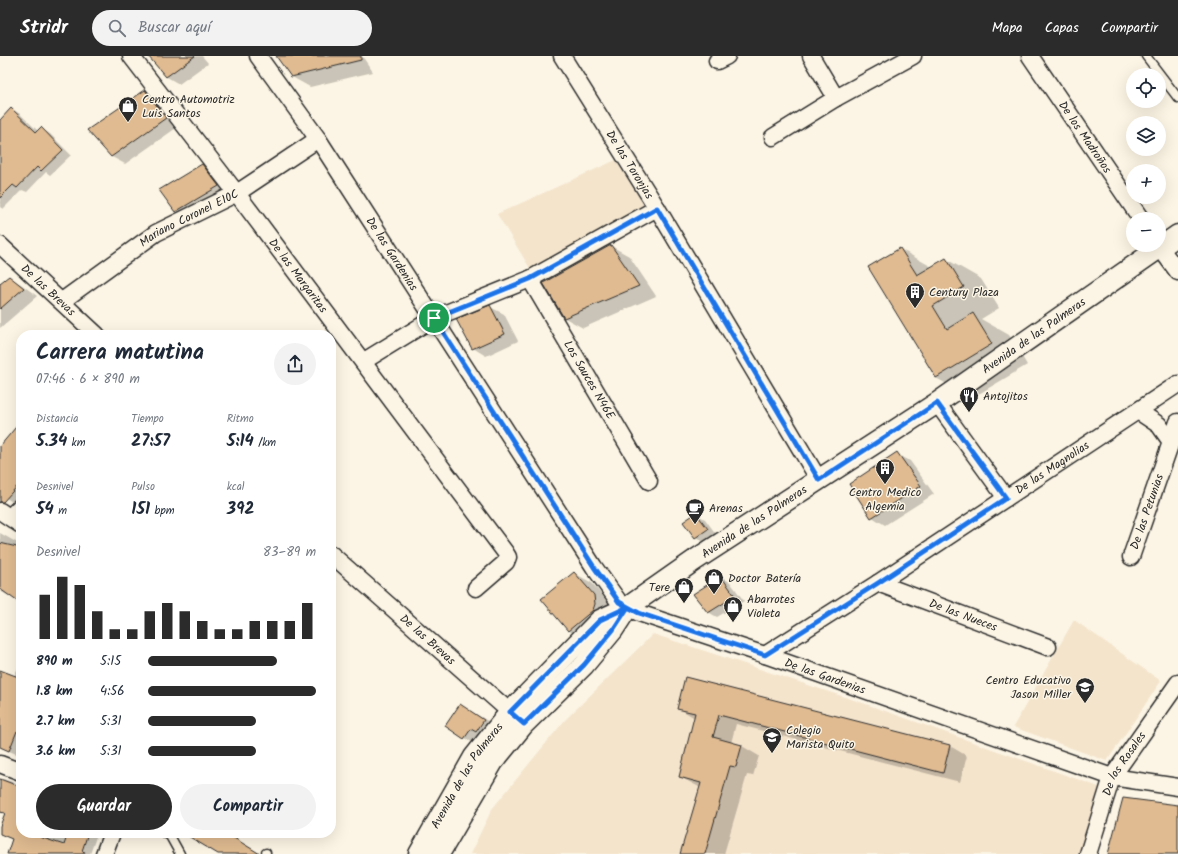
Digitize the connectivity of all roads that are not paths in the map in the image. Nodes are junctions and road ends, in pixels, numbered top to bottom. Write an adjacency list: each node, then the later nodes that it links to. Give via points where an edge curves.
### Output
1 (131, 56): 12 (street, De las Margaritas)
2 (258, 56): 11 (street, De las Gardenias)
3 (562, 56): 13 (street, De las Toronjas)
4 (811, 56): 8 (street)
5 (913, 56): 8 (street)
6 (1030, 56): 14 (street, De los Madroños)
7 (1146, 56): 9 (lane)
8 (836, 98): 10 (street)
9 (1178, 98)
10 (773, 137)
11 (318, 139): 12 (street, Mariano Coronel E10C); 23 (street, De las Gardenias)
12 (237, 193): 22 (street, Mariano Coronel E10C, via 156,233); 25 (street, De las Margaritas)
13 (657, 208): 21 (street); 31 (street, De las Toronjas)
14 (1136, 212)
15 (1178, 235): 16 (street, Avenida de las Palmeras)
16 (1166, 243)
17 (0, 245): 22 (street, De las Brevas)
18 (1152, 252): 27 (street, Avenida de las Palmeras)
19 (1163, 252): 20 (street)
20 (1178, 272)
21 (530, 279): 23 (street); 32 (street, Los Sauces N46E)
22 (62, 301): 24 (street, De las Brevas)
23 (434, 318): 25 (street); 38 (street, De las Gardenias, via 594,567 619,602)
24 (92, 330)
25 (364, 361): 37 (street, De las Margaritas, via 508,557 506,562)
26 (1178, 384): 28 (street, De las Magnolias)
27 (937, 403): 31 (street, Avenida de las Palmeras); 33 (street)
28 (1138, 411): 30 (street, via 1159,425); 33 (street, De las Magnolias)
29 (1178, 422): 30 (street, De las Petunias)
30 (1171, 442): 34 (street, De las Petunias)
31 (819, 480): 38 (street, Avenida de las Palmeras, via 695,560)
32 (649, 481)
33 (1006, 498): 36 (street, De las Magnolias)
34 (1131, 557)
35 (336, 558): 42 (street, De las Brevas)
36 (878, 583): 39 (street, De las Nueces); 40 (street, De las Magnolias)
37 (476, 588)
38 (628, 607): 40 (street, De las Gardenias, via 639,613); 42 (street, Avenida de las Palmeras, via 600,620)
39 (1048, 647)
40 (765, 655): 45 (street, De las Gardenias)
41 (1178, 683): 45 (street, De los Rosales)
42 (517, 718): 51 (street, Avenida de las Palmeras, via 474,757); 52 (street, Avenida de las Palmeras)
43 (0, 764): 44 (street)
44 (16, 770)
45 (1112, 777): 46 (street, De las Gardenias); 53 (street, De los Rosales)
46 (1178, 787)
47 (110, 838): 49 (street)
48 (171, 838): 50 (lane)
49 (104, 854)
50 (180, 854)
51 (419, 854)
52 (439, 854)
53 (1088, 854)

